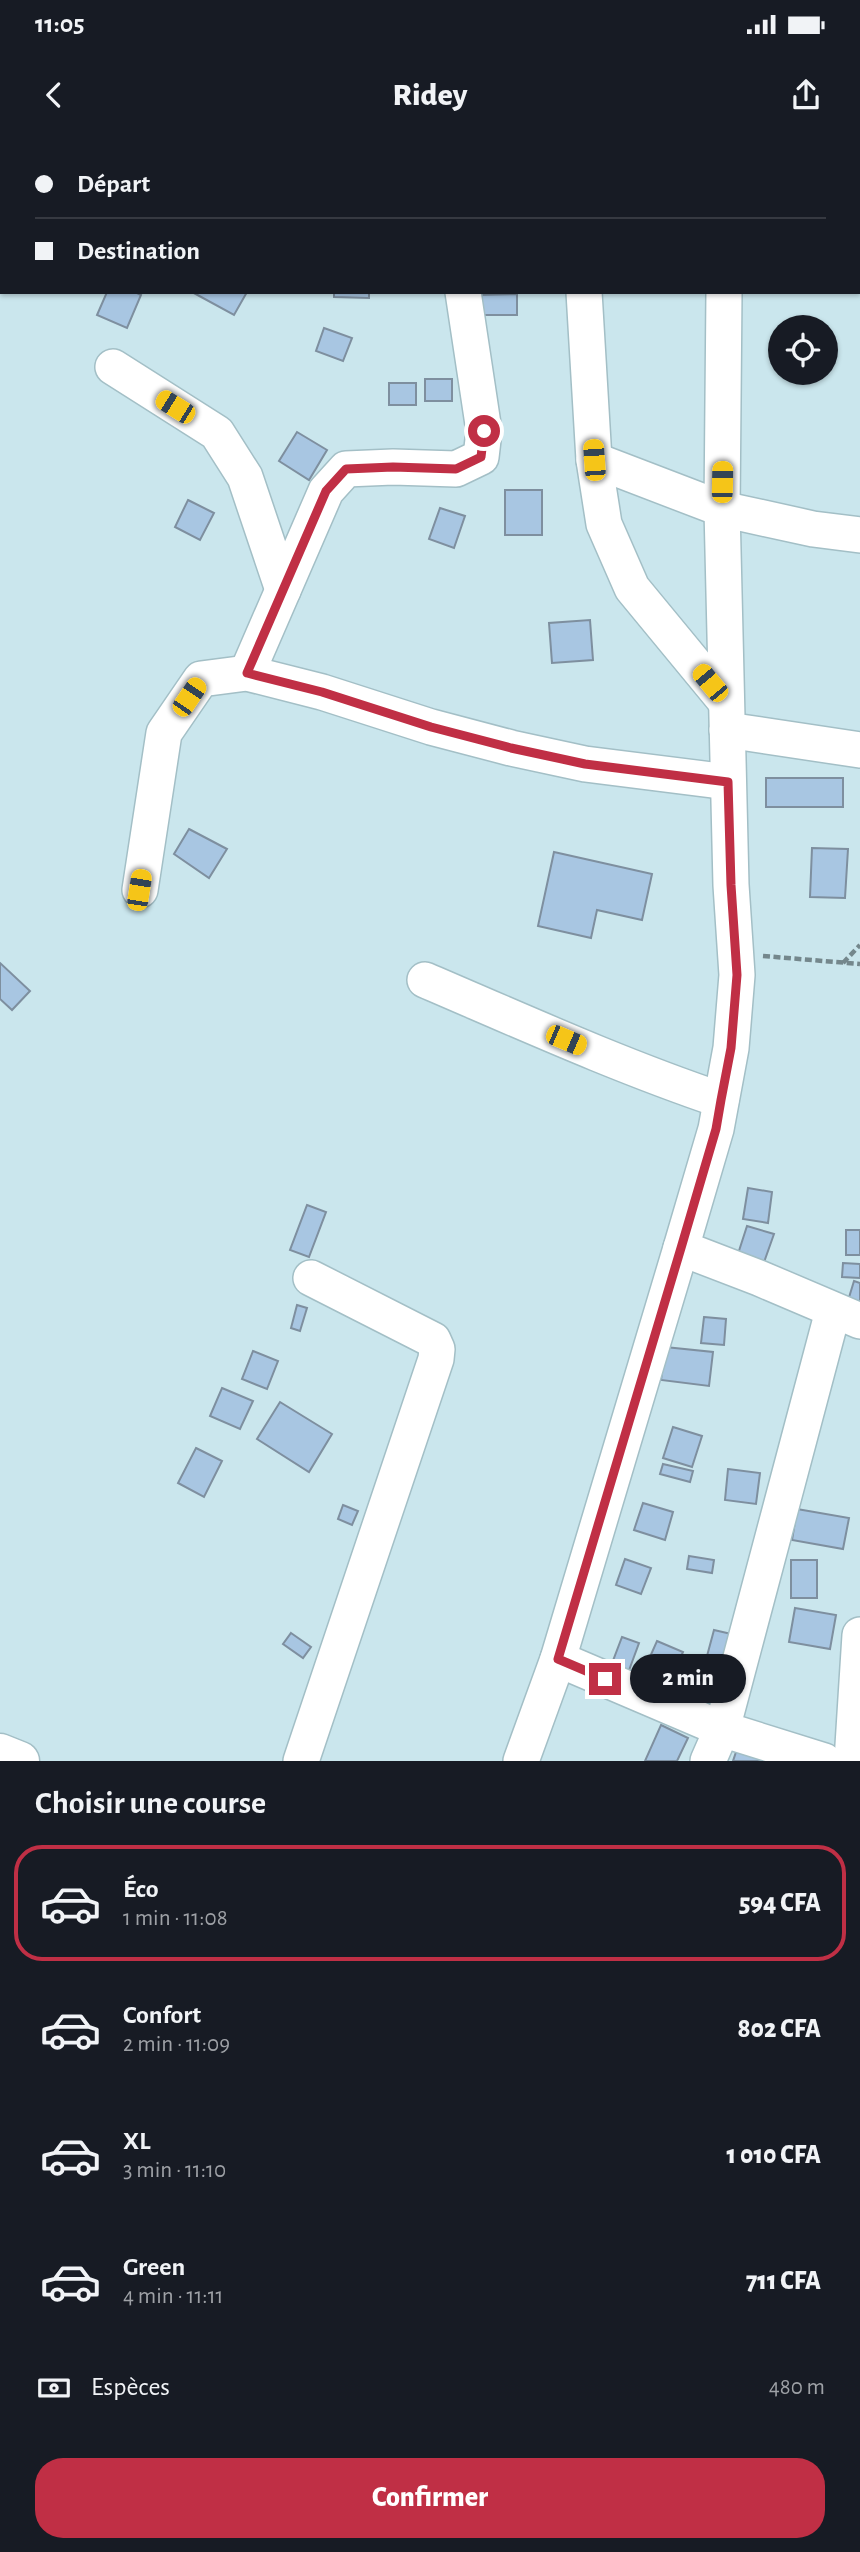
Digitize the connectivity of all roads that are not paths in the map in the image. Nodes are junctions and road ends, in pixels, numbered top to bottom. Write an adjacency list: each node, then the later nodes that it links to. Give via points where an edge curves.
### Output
1 (463, 294): 8 (street, via 484,431 481,457 456,469 346,469 326,491)
2 (584, 294): 5 (street)
3 (724, 294): 6 (street)
4 (113, 367): 8 (street, via 216,433 245,477)
5 (594, 460): 6 (street); 10 (street, via 604,524 632,588)
6 (722, 509): 7 (street); 10 (street)
7 (860, 535)
8 (283, 590): 9 (street)
9 (247, 673): 12 (street, via 511,748 585,764); 13 (street, via 201,679 164,733)
10 (726, 716): 11 (street); 12 (street)
11 (860, 750)
12 (728, 782): 15 (street, via 737,975)
13 (139, 890)
14 (425, 980): 15 (street)
15 (721, 1100): 16 (street)
16 (681, 1248): 18 (street); 20 (street)
17 (311, 1278): 24 (street, via 433,1340 437,1349)
18 (847, 1316): 21 (street)
19 (860, 1635): 28 (street)
20 (558, 1659): 21 (street); 25 (street)
21 (722, 1729): 26 (street); 27 (street)
22 (0, 1753): 23 (main road)
23 (20, 1761)
24 (301, 1761)
25 (521, 1761)
26 (708, 1761)
27 (824, 1761)
28 (852, 1761)

